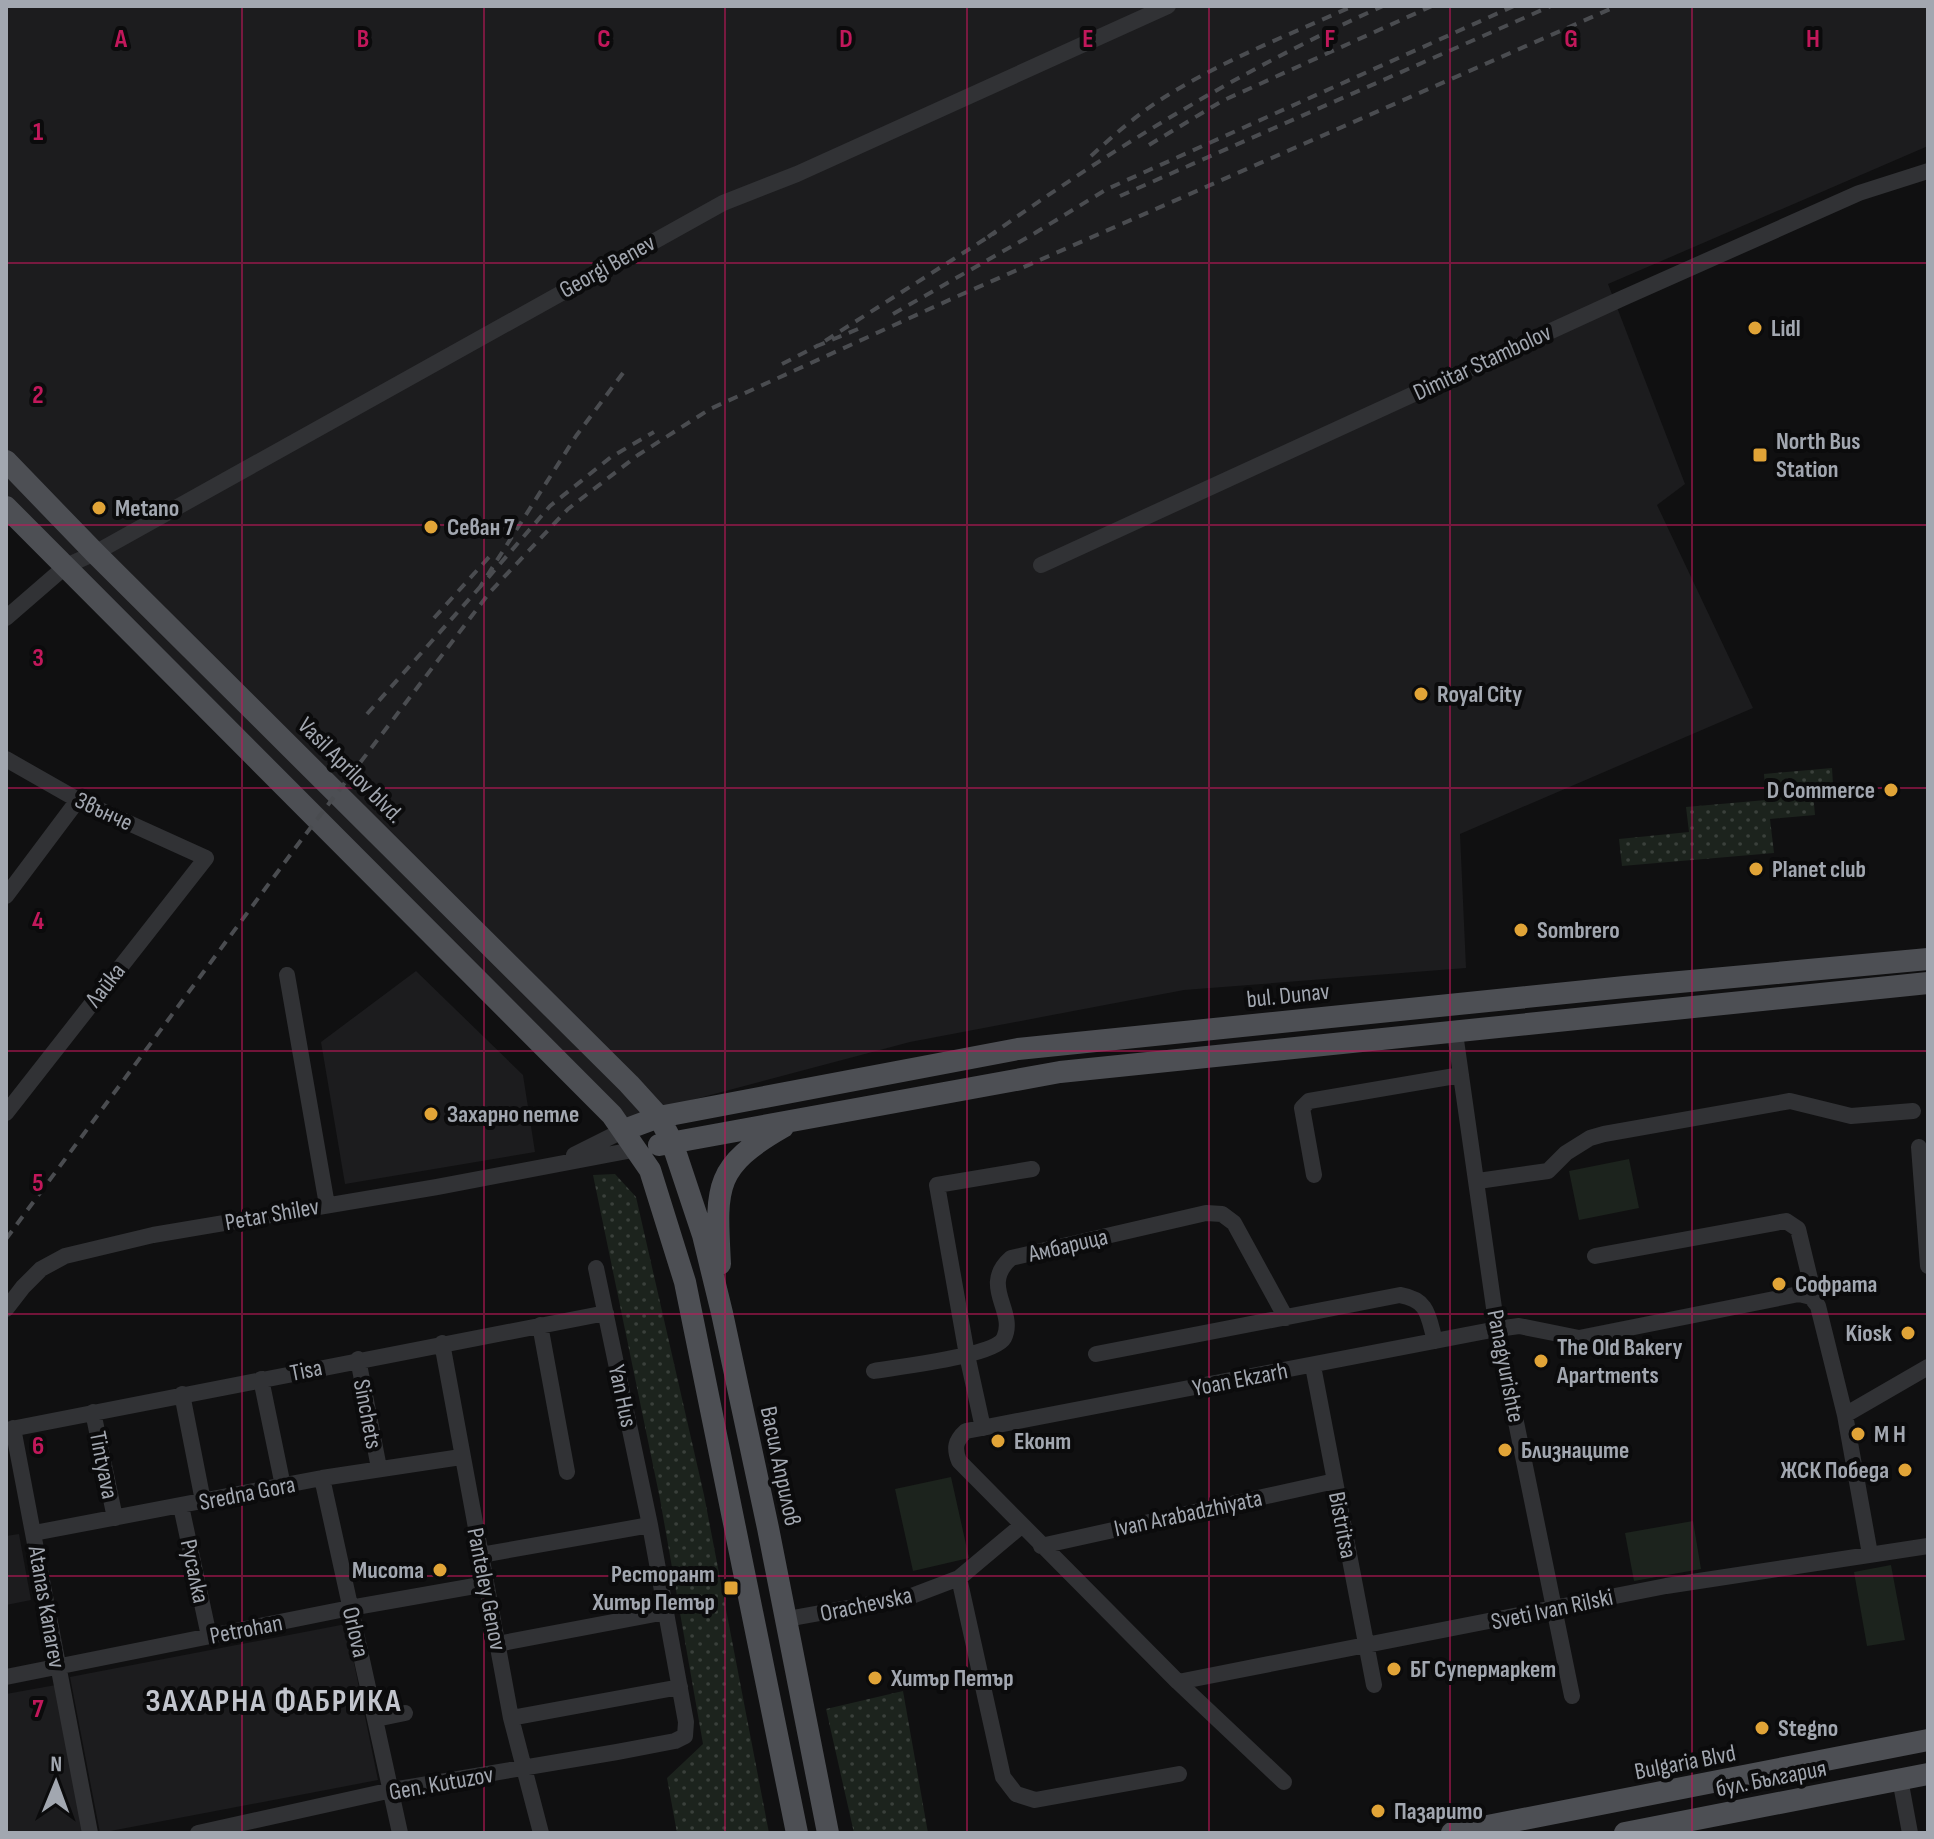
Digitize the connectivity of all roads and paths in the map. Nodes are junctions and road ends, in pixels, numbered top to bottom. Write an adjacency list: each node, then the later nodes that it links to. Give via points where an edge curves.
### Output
1 (1168, 6): 5 (street, Georgi Benev, via 723,203)
2 (1928, 171): 6 (street, Dimitar Stambolov, via 1859,193 1637,291)
3 (6, 461): 5 (main road, Vasil Aprilov blvd.)
4 (6, 507): 7 (main road)
5 (95, 553): 7 (street, Georgi Benev); 20 (main road, Vasil Aprilov blvd.)
6 (1041, 565)
7 (66, 566): 8 (street, Georgi Benev); 22 (main road)
8 (6, 618)
9 (6, 759): 10 (street, Звънче)
10 (78, 800): 11 (street, Звънче); 12 (street)
11 (206, 858): 18 (street, Лайка)
12 (6, 896)
13 (1928, 959): 20 (main road, bul. Dunav, via 1018,1049)
14 (287, 975): 30 (street)
15 (1928, 983): 16 (main road)
16 (1455, 1033): 17 (street, Panagyurishte); 21 (main road, via 1060,1072)
17 (1461, 1075): 28 (street, via 1309,1101 1302,1108); 29 (street, Panagyurishte)
18 (8, 1107)
19 (1913, 1111): 29 (street, via 1851,1116 1790,1101 1604,1134 1566,1153 1548,1171)
20 (659, 1117): 22 (main road, bul. Dunav); 23 (main road, Васил Априлов)
21 (797, 1119): 23 (main road); 37 (main road, via 741,1154 722,1185)
22 (624, 1130): 25 (main road); 26 (street, Petar Shilev)
23 (672, 1142): 25 (main road); 37 (main road, Васил Априлов)
24 (1919, 1147): 32 (street)
25 (638, 1149): 26 (street, Petar Shilev); 101 (main road, via 650,1170 685,1282)
26 (559, 1164): 30 (street, Petar Shilev)
27 (1032, 1169): 44 (street, via 937,1185)
28 (1314, 1175)
29 (1478, 1181): 40 (street, Panagyurishte)
30 (327, 1205): 35 (street, Petar Shilev, via 65,1256 41,1269)
31 (1595, 1256): 34 (street, via 1786,1221 1798,1229)
32 (1928, 1266)
33 (596, 1268): 36 (street, Yan Hus)
34 (1811, 1297): 40 (street, Yoan Ekzarh, via 1799,1294 1579,1338 1519,1326); 52 (street, via 1818,1306)
35 (6, 1309)
36 (606, 1313): 39 (street, Tisa); 64 (street, Yan Hus)
37 (722, 1313): 76 (main road, Васил Априлов)
38 (1286, 1318): 41 (street, via 1400,1295 1416,1298 1426,1308); 43 (street); 44 (street, Амбарица, via 1234,1223 1222,1214 1206,1213 1011,1258 1000,1267 997,1282 1004,1339 994,1348)
39 (540, 1325): 42 (street, Tisa); 57 (street)
40 (1497, 1329): 41 (street, Yoan Ekzarh); 74 (street, Panagyurishte)
41 (1435, 1341): 46 (street, Yoan Ekzarh)
42 (442, 1343): 45 (street, Tisa); 55 (street, Panteley Genov)
43 (1096, 1354)
44 (967, 1355): 48 (street, Амбарица); 53 (street)
45 (358, 1359): 49 (street, Tisa); 56 (street, Sinchets)
46 (1313, 1366): 53 (street, Yoan Ekzarh); 59 (street, Bistritsa)
47 (1928, 1367): 52 (street)
48 (874, 1371)
49 (261, 1379): 50 (street, Tisa); 60 (street)
50 (182, 1394): 51 (street, Tisa); 61 (street)
51 (93, 1412): 54 (street, Tisa); 63 (street, Tintyava)
52 (1845, 1415): 69 (street)
53 (983, 1428): 65 (street, via 957,1439 959,1461)
54 (9, 1429): 66 (street, Atanas Kanarev)
55 (461, 1457): 56 (street, Sredna Gora); 70 (street, Panteley Genov)
56 (379, 1468): 58 (street, Sredna Gora)
57 (567, 1472)
58 (322, 1478): 60 (street, Sredna Gora); 73 (street, Orlova)
59 (1335, 1481): 67 (street, Ivan Arabadzhiyata); 79 (street, Bistritsa)
60 (283, 1486): 61 (street, Sredna Gora)
61 (203, 1501): 62 (street, Sredna Gora)
62 (181, 1506): 63 (street, Sredna Gora); 77 (street, Русалка)
63 (115, 1518): 66 (street, Sredna Gora)
64 (650, 1525): 70 (street); 75 (street, Yan Hus)
65 (1021, 1526): 67 (street); 71 (street, Orachevska)
66 (34, 1533): 80 (street, Atanas Kanarev)
67 (1041, 1546): 82 (street)
68 (1928, 1546): 69 (street, Sveti Ivan Rilski)
69 (1870, 1554): 74 (street, Sveti Ivan Rilski)
70 (481, 1555): 72 (street, Panteley Genov)
71 (959, 1578): 76 (street, Orachevska, via 909,1597); 92 (street, via 1003,1777 1016,1794 1035,1800)
72 (486, 1584): 73 (street, Petrohan); 78 (street, Panteley Genov)
73 (350, 1608): 77 (street, Petrohan); 88 (street, Orlova)
74 (1556, 1609): 79 (street, Sveti Ivan Rilski); 85 (street, Panagyurishte)
75 (666, 1612): 78 (street); 84 (street, Yan Hus)
76 (787, 1619): 102 (main road, Васил Априлов)
77 (209, 1636): 80 (street, Petrohan)
78 (497, 1644): 87 (street, Panteley Genov)
79 (1367, 1647): 82 (street, Sveti Ivan Rilski); 83 (street, Bistritsa)
80 (57, 1667): 81 (street, Petrohan); 97 (street, Atanas Kanarev)
81 (6, 1677)
82 (1178, 1682): 95 (street)
83 (1374, 1685)
84 (680, 1687): 87 (street); 89 (street, Yan Hus)
85 (1572, 1696)
86 (405, 1713): 88 (street)
87 (511, 1718): 91 (street, Panteley Genov)
88 (376, 1719): 96 (street, Orlova)
89 (685, 1736): 91 (street, Gen. Kutuzov)
90 (1928, 1740): 103 (main road, Bulgaria Blvd)
91 (525, 1768): 96 (street, Gen. Kutuzov); 100 (street, Panteley Genov)
92 (1179, 1774)
93 (1928, 1774): 94 (main road, бул. България)
94 (1900, 1779): 104 (main road, бул. България); 105 (street)
95 (1284, 1782)
96 (392, 1790): 98 (street, Gen. Kutuzov); 99 (street, Orlova)
97 (90, 1833)
98 (198, 1833)
99 (400, 1833)
100 (541, 1833)
101 (797, 1833)
102 (828, 1833)
103 (1452, 1833)
104 (1625, 1833)
105 (1910, 1833)

